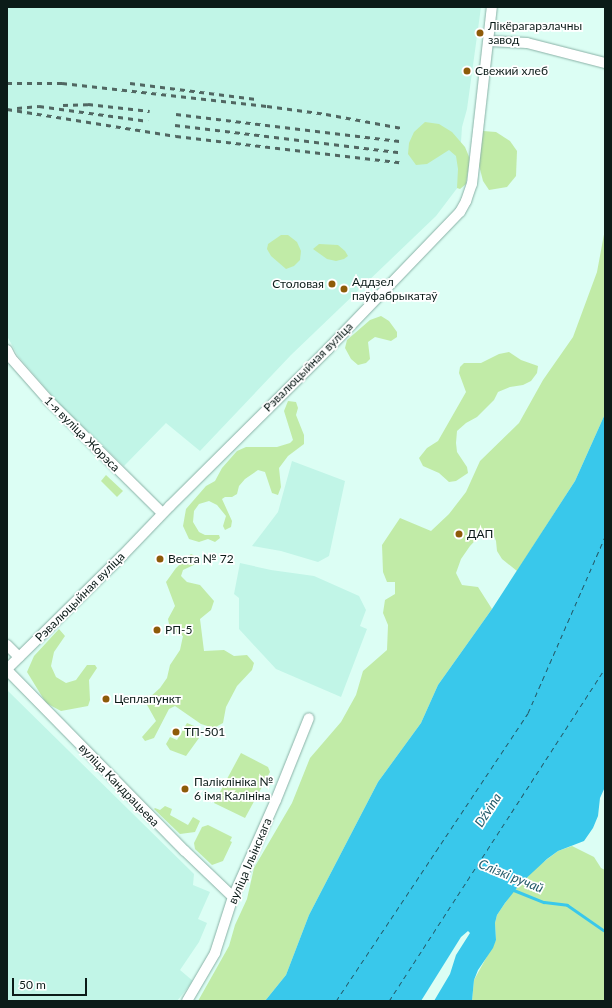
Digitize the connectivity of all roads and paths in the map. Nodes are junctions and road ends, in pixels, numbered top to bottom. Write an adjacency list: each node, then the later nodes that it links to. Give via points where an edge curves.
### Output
1 (492, 7): 2 (street, Рэвалюцыйная вуліца)
2 (489, 42): 3 (street, via 527,42); 5 (street, Рэвалюцыйная вуліца, via 472,184 460,212 328,349)
3 (605, 63)
4 (7, 350): 5 (street, 1-я вуліца Жорэса, via 49,401)
5 (162, 513): 7 (street, Рэвалюцыйная вуліца, via 122,556)
6 (7, 645): 7 (street)
7 (19, 656): 8 (street, Рэвалюцыйная вуліца)
8 (7, 670): 10 (street, вуліца Кандрацьева, via 184,851)
9 (309, 718): 10 (street, вуліца Ільінскага)
10 (233, 897): 11 (street, вуліца Ільінскага, via 215,953)
11 (187, 1001)

